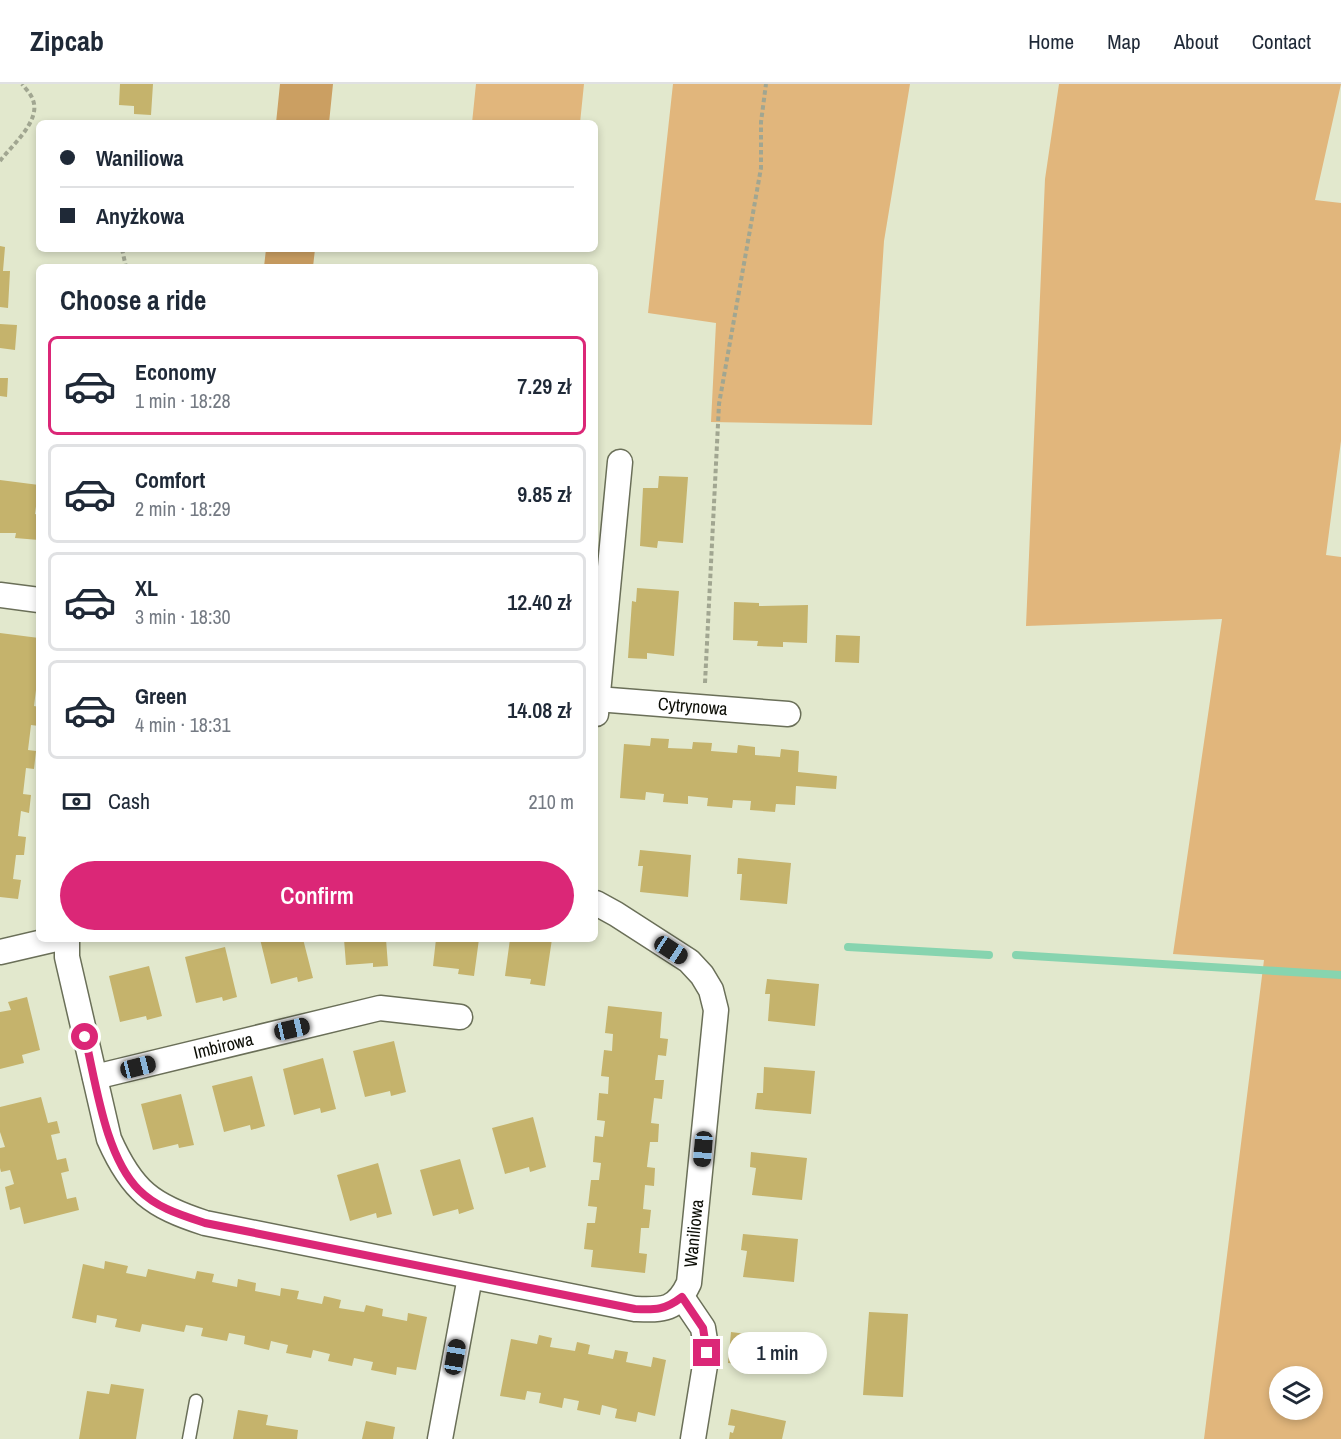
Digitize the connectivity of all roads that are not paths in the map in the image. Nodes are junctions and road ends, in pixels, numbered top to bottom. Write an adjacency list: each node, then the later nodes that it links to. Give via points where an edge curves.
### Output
1 (620, 462): 4 (street, Cytrynowa)
2 (0, 595): 3 (street)
3 (36, 600)
4 (599, 641): 5 (street, Cytrynowa)
5 (598, 663)
6 (598, 706): 7 (street, Cytrynowa, via 704,707)
7 (788, 714)
8 (598, 904): 15 (street, Waniliowa, via 689,962 711,990 716,1010 689,1283)
9 (43, 942): 11 (street)
10 (67, 942): 13 (street)
11 (0, 952)
12 (460, 1017): 13 (street, Imbirowa, via 380,1008)
13 (94, 1077): 14 (street, via 109,1139 121,1165 138,1189 176,1214)
14 (470, 1276): 15 (street, via 635,1309 669,1307); 18 (street)
15 (682, 1297): 19 (street, via 703,1328 706,1346)
16 (196, 1401): 17 (lane)
17 (189, 1439)
18 (441, 1439)
19 (693, 1439)

